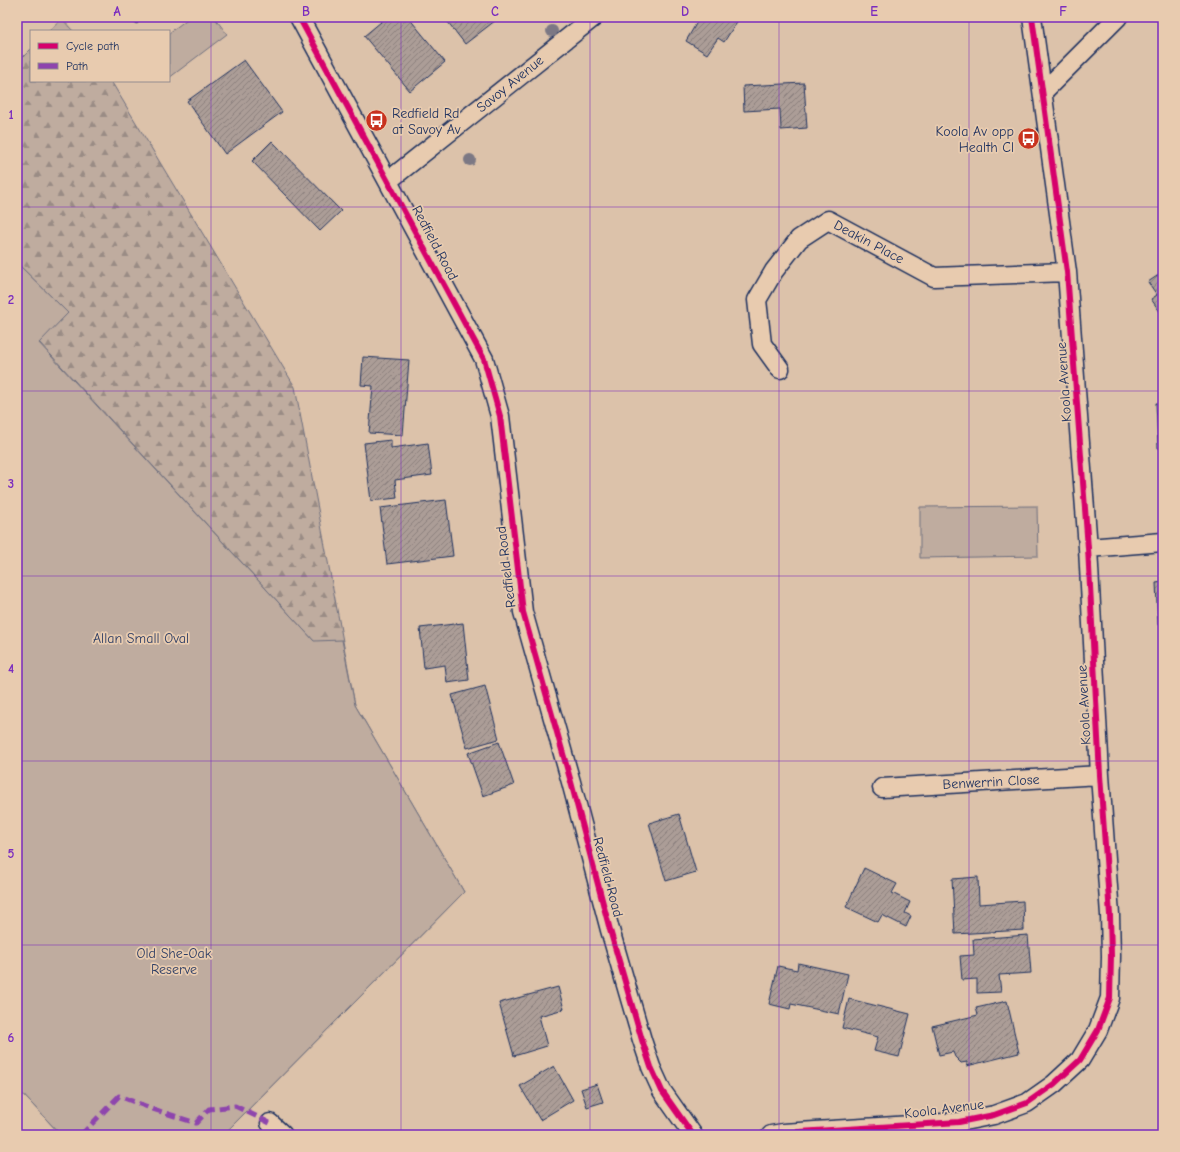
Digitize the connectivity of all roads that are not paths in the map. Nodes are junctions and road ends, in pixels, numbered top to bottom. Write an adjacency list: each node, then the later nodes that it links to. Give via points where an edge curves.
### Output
1 (299, 17): 6 (street, Redfield Road)
2 (594, 17): 6 (street, Savoy Avenue)
3 (1032, 17): 5 (street, Koola Avenue)
4 (1118, 17): 5 (street)
5 (1043, 92): 7 (street, Koola Avenue)
6 (388, 181): 15 (street, Redfield Road, via 484,359 500,416 523,612 610,930 651,1067 662,1091)
7 (1067, 272): 8 (street, Deakin Place, via 934,277 828,220 799,239 774,271 757,300 762,344); 10 (street, Koola Avenue)
8 (780, 369)
9 (1163, 542): 10 (street)
10 (1088, 548): 11 (street, Koola Avenue)
11 (1100, 775): 12 (street, Benwerrin Close); 16 (street, Koola Avenue, via 1110,915 1110,998 1098,1030 1080,1060 1028,1103 994,1115 959,1122)
12 (882, 788)
13 (270, 1122): 14 (street)
14 (283, 1135)
15 (693, 1135)
16 (771, 1135)

